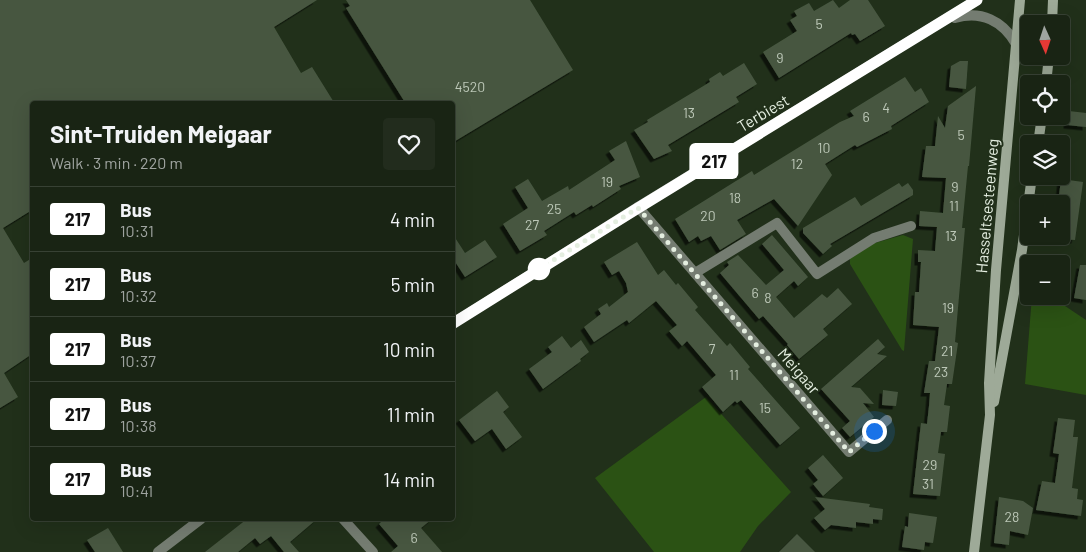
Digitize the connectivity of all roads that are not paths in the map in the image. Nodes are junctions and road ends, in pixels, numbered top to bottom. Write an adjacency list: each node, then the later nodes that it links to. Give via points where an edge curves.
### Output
1 (976, 0): 5 (street, Terbiest)
2 (1020, 0): 6 (main road, Hasseltsesteenweg)
3 (1053, 0): 4 (main road)
4 (1052, 15)
5 (938, 24): 6 (street, Terbiest, via 966,15 987,17 997,22); 8 (street, Terbiest)
6 (1016, 44): 12 (main road, Hasseltsesteenweg, via 996,270)
7 (1031, 185): 12 (main road, Hasseltsesteenweg, via 1022,250)
8 (638, 208): 10 (street, Meigaar); 11 (street, Terbiest)
9 (910, 226): 10 (street, via 874,238 817,274 777,223)
10 (695, 273): 13 (street, Meigaar, via 849,452)
11 (455, 322)
12 (990, 415): 18 (main road, Hasseltsesteenweg)
13 (887, 420)
14 (198, 521): 16 (street)
15 (345, 521): 17 (street)
16 (158, 552)
17 (372, 552)
18 (974, 552)

